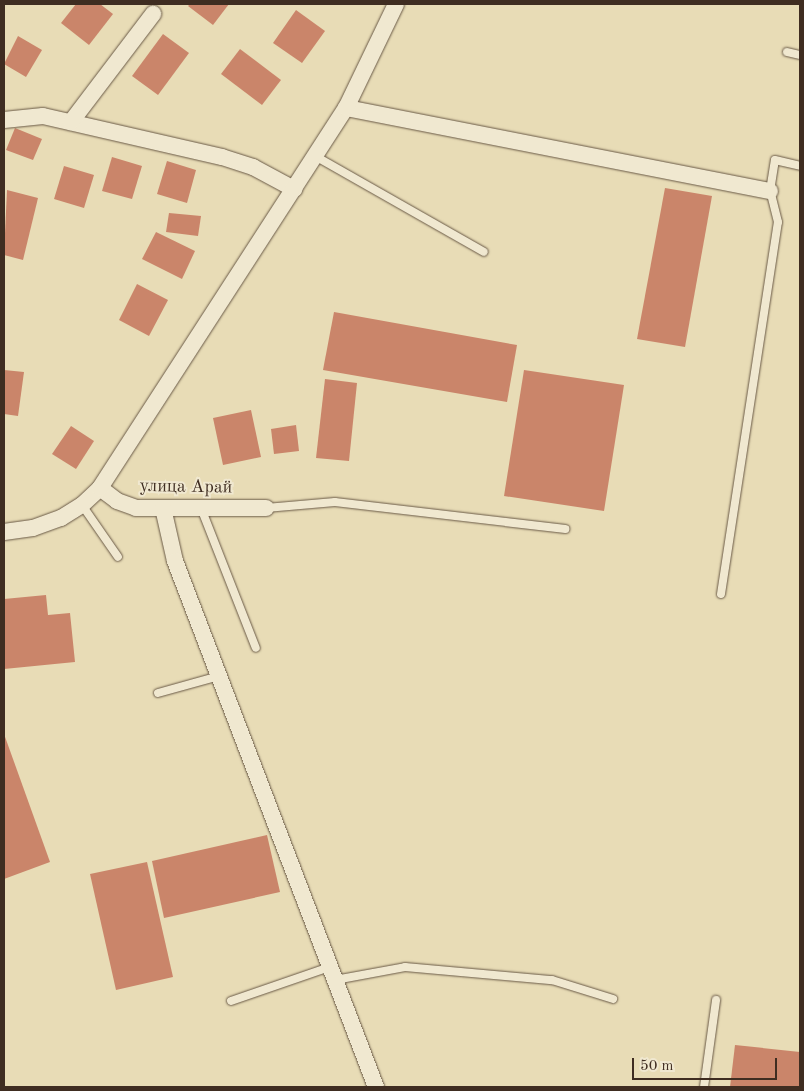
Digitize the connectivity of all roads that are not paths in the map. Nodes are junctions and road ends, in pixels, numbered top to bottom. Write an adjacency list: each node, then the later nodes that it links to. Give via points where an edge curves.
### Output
1 (394, 7): 5 (street)
2 (153, 14): 7 (street)
3 (787, 52): 4 (lane)
4 (800, 54)
5 (346, 108): 8 (street); 11 (street)
6 (4, 120): 7 (street, via 43,116)
7 (71, 122): 10 (street, via 222,157 253,167)
8 (315, 156): 10 (street); 12 (lane)
9 (800, 166): 11 (lane, via 775,160)
10 (294, 189): 13 (street)
11 (770, 191): 21 (lane, via 778,222)
12 (484, 252)
13 (100, 488): 14 (street); 15 (street, улица Арай, via 118,501 136,508)
14 (82, 505): 19 (street, via 61,518 33,528); 20 (lane)
15 (163, 508): 16 (street, улица Арай); 23 (street, via 175,561)
16 (201, 508): 17 (street, улица Арай); 22 (lane)
17 (266, 508): 18 (lane, via 335,502)
18 (564, 529)
19 (4, 532)
20 (118, 557)
21 (721, 594)
22 (256, 648)
23 (219, 676): 24 (lane); 25 (street)
24 (158, 693)
25 (333, 974): 26 (lane, via 405,967 552,980); 28 (lane); 29 (street)
26 (613, 1000)
27 (716, 1000): 30 (lane)
28 (231, 1001)
29 (376, 1087)
30 (704, 1087)

